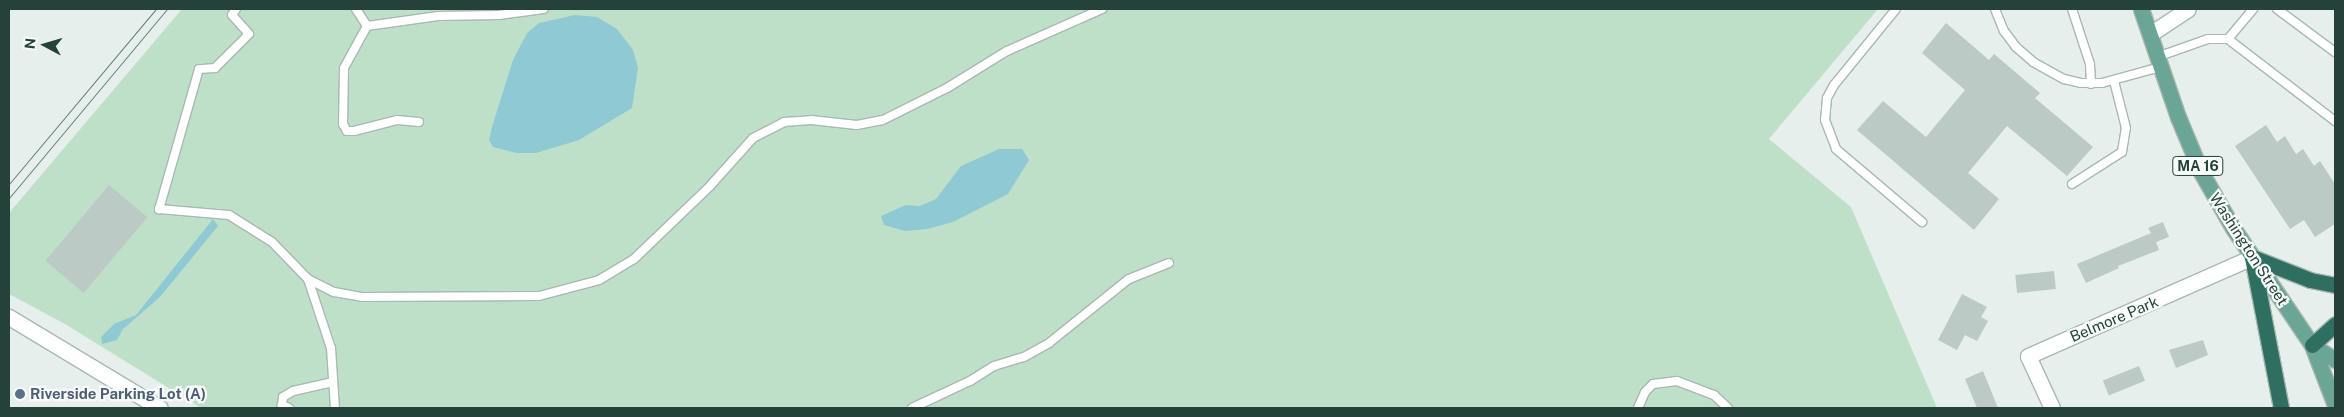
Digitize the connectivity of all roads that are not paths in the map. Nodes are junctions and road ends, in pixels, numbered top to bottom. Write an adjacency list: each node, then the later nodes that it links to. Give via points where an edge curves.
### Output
1 (236, 9): 25 (lane, via 232,15 250,34 216,68 199,70 159,209 229,215 272,242)
2 (356, 9): 12 (lane)
3 (544, 9): 12 (lane, via 499,15 438,16)
4 (1102, 9): 25 (lane, via 1007,51 947,88 883,120 857,125 811,120 784,122 753,138 710,186 634,259 599,280 539,296 362,297 334,292)
5 (1896, 9): 22 (lane, via 1834,85 1828,98 1825,120 1836,149)
6 (1995, 9): 18 (lane, via 2004,31 2033,62 2064,79)
7 (2072, 9): 18 (lane, via 2088,58)
8 (2141, 9): 13 (main road, Washington Street / MA 16)
9 (2188, 9): 13 (street)
10 (2253, 9): 14 (lane)
11 (2277, 9): 15 (lane)
12 (367, 26): 20 (lane, via 344,68 343,124 347,131 354,131 396,120)
13 (2150, 34): 16 (main road, Washington Street / MA 16)
14 (2228, 39): 16 (lane, via 2208,39); 19 (lane)
15 (2335, 52)
16 (2159, 62): 17 (lane); 23 (main road, Washington Street / MA 16, via 2201,172)
17 (2114, 81): 18 (lane); 21 (lane, via 2126,128 2122,152)
18 (2091, 84)
19 (2335, 121)
20 (419, 122)
21 (2072, 184)
22 (1922, 222)
23 (2252, 257): 26 (highway, via 2304,278); 29 (main road, Washington Street / MA 16); 39 (street, Belmore Park, via 2028,356); 40 (highway)
24 (1170, 263): 36 (lane, via 1128,279 1049,342 1024,357 994,366)
25 (308, 279): 31 (lane, via 331,348)
26 (2335, 285)
27 (9, 317): 33 (street)
28 (2335, 324): 29 (highway)
29 (2312, 345): 30 (main road, Washington Street / MA 16); 32 (main road, Washington Street / MA 16)
30 (2335, 360)
31 (333, 382): 34 (lane, via 293,391 283,397 282,405); 35 (lane)
32 (2335, 405)
33 (160, 408)
34 (288, 408)
35 (335, 408)
36 (912, 408)
37 (1638, 408): 38 (lane, via 1645,392 1653,384 1677,380 1714,395)
38 (1728, 408)
39 (2052, 408)
40 (2281, 408)

